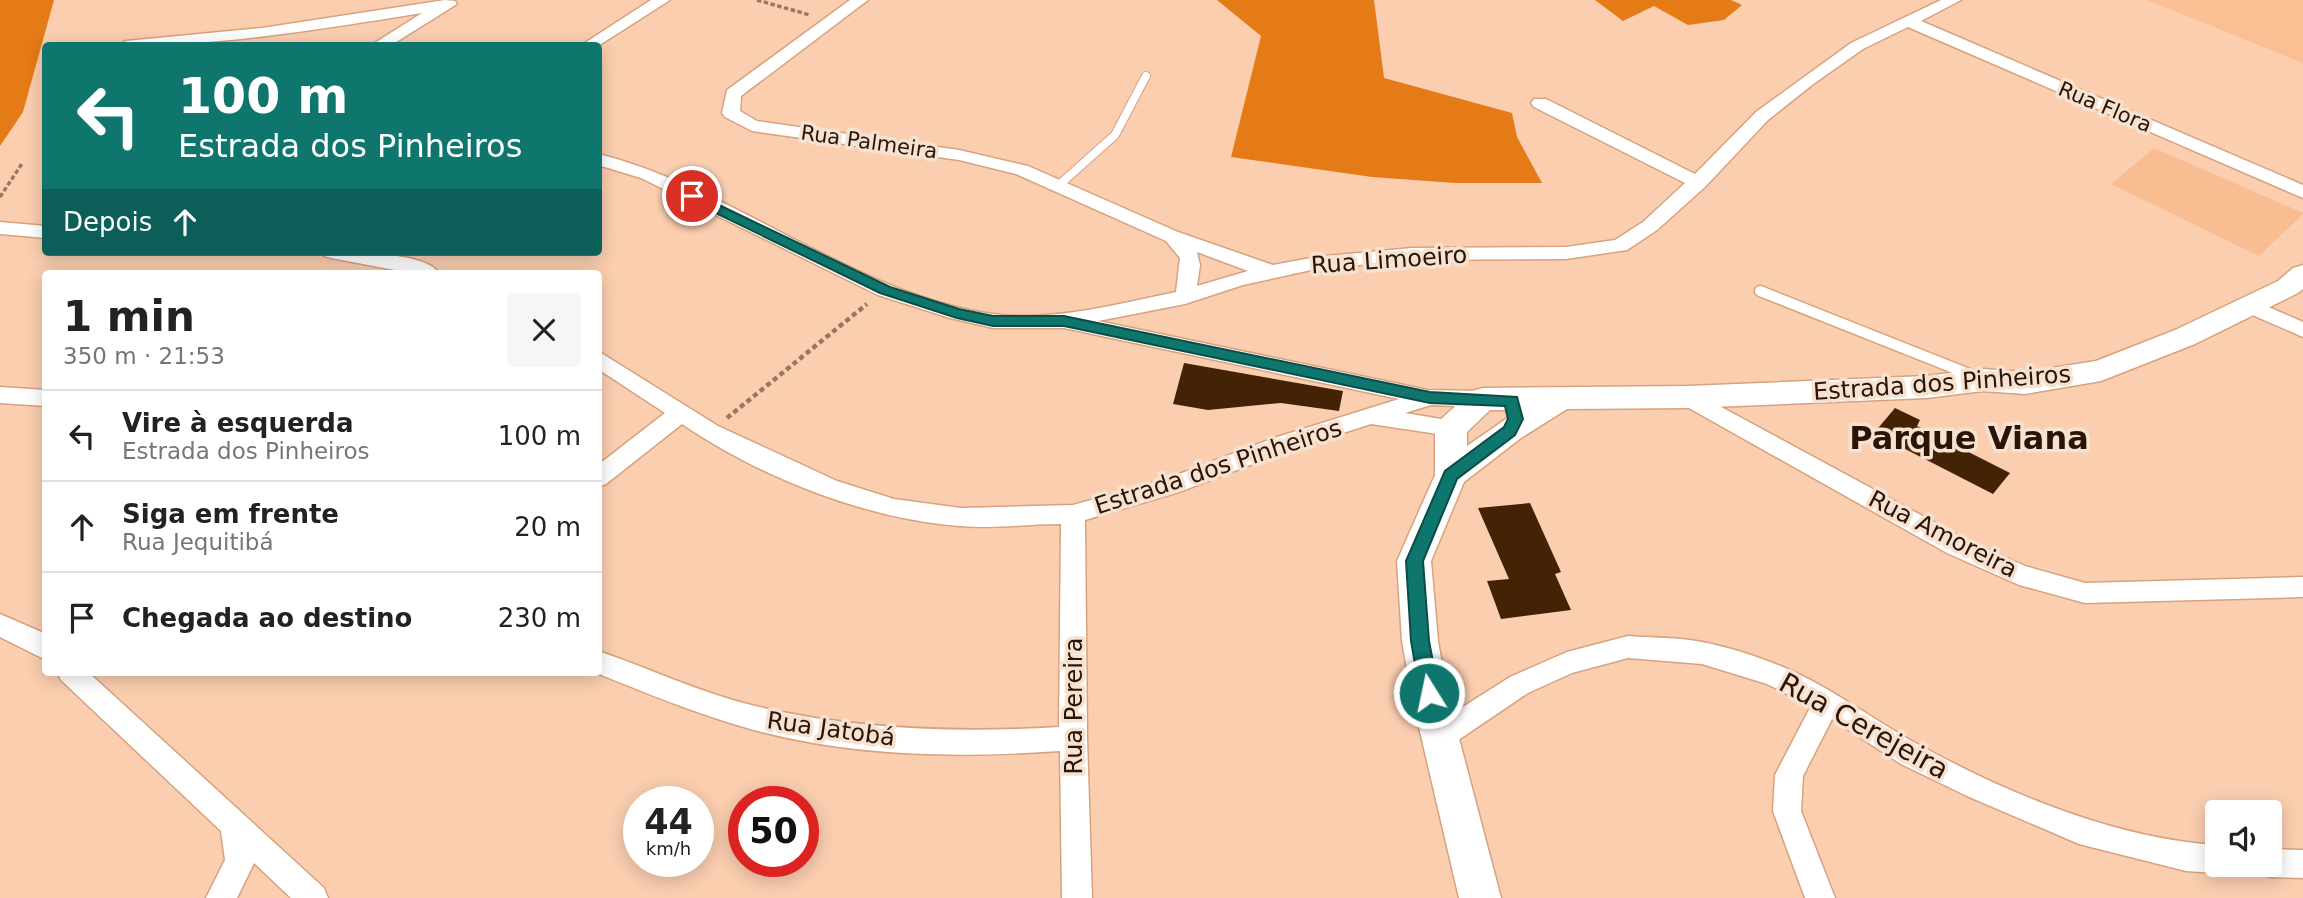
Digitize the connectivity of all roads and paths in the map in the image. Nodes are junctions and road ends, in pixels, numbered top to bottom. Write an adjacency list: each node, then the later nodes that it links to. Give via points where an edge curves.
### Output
1 (662, 0): 10 (street)
2 (757, 0): 6 (path)
3 (860, 0): 6 (street, Rua Palmeira)
4 (1952, 0): 7 (street, Rua Limoeiro)
5 (453, 2): 8 (street, via 262,33); 9 (street)
6 (830, 21): 16 (street, Rua Palmeira, via 733,94 731,113 752,126 959,155 1022,170)
7 (1907, 21): 15 (street, Rua Limoeiro, via 1857,46 1806,81 1762,116); 17 (street, Rua Flora)
8 (168, 42)
9 (385, 42)
10 (594, 42)
11 (1146, 76): 16 (lane, via 1115,135)
12 (1540, 103): 15 (street)
13 (602, 160): 26 (street, via 647,174)
14 (23, 162): 18 (path)
15 (1698, 183): 24 (street, Rua Limoeiro, via 1620,246 1566,253 1365,257)
16 (1059, 185): 21 (street, Rua Palmeira)
17 (2303, 192)
18 (0, 197)
19 (0, 228): 20 (street)
20 (42, 232)
21 (1171, 236): 24 (street, Rua Palmeira); 28 (street, via 1188,249 1191,258)
22 (353, 256): 23 (street)
23 (422, 270)
24 (1270, 272): 28 (street, Rua Limoeiro)
25 (2303, 274): 29 (main road, Estrada dos Pinheiros, via 2288,287)
26 (885, 290): 30 (street, via 993,321); 42 (path)
27 (1760, 291): 33 (lane)
28 (1185, 297): 30 (street, Rua Limoeiro)
29 (2248, 305): 31 (street); 33 (main road, Estrada dos Pinheiros, via 2101,371 2025,383)
30 (1064, 321): 35 (street)
31 (2303, 330)
32 (602, 361): 39 (street, Estrada dos Pinheiros)
33 (1983, 380): 36 (main road, Estrada dos Pinheiros, via 1926,387)
34 (0, 395): 37 (street)
35 (1430, 397): 38 (street, Estrada dos Pinheiros); 40 (street, Estrada dos Pinheiros)
36 (1688, 397): 38 (main road, Estrada dos Pinheiros, via 1559,399); 46 (street, Rua Amoreira, via 1956,546 2019,575 2085,593)
37 (42, 398)
38 (1501, 410): 41 (main road); 41 (main road, Estrada dos Pinheiros); 44 (main road)
39 (681, 413): 42 (street, Estrada dos Pinheiros); 43 (street)
40 (1372, 416): 41 (street, Estrada dos Pinheiros); 45 (street, Estrada dos Pinheiros, via 1171,486)
41 (1451, 429): 44 (main road)
42 (710, 432): 45 (street, Estrada dos Pinheiros, via 829,488 894,508 961,517)
43 (602, 475)
44 (1451, 475): 53 (main road, via 1414,561 1420,641)
45 (1073, 514): 52 (street, Rua Pereira)
46 (2303, 587)
47 (0, 625): 48 (street)
48 (42, 646)
49 (602, 664): 52 (street, Rua Jatobá, via 755,718 863,738 982,744)
50 (75, 676): 54 (street)
51 (1827, 701): 53 (street, Rua Cerejeira, via 1774,675 1702,653 1628,647 1567,663 1519,685); 55 (street, Rua Cerejeira, via 1911,755 1978,788 2079,830); 62 (street, via 1789,775 1787,811)
52 (1073, 738): 60 (street, Rua Pereira)
53 (1438, 738): 61 (main road)
54 (234, 825): 58 (street, via 240,861); 59 (street)
55 (2205, 858)
56 (2282, 863): 57 (street)
57 (2303, 864)
58 (221, 898)
59 (313, 898)
60 (1077, 898)
61 (1480, 898)
62 (1821, 898)

